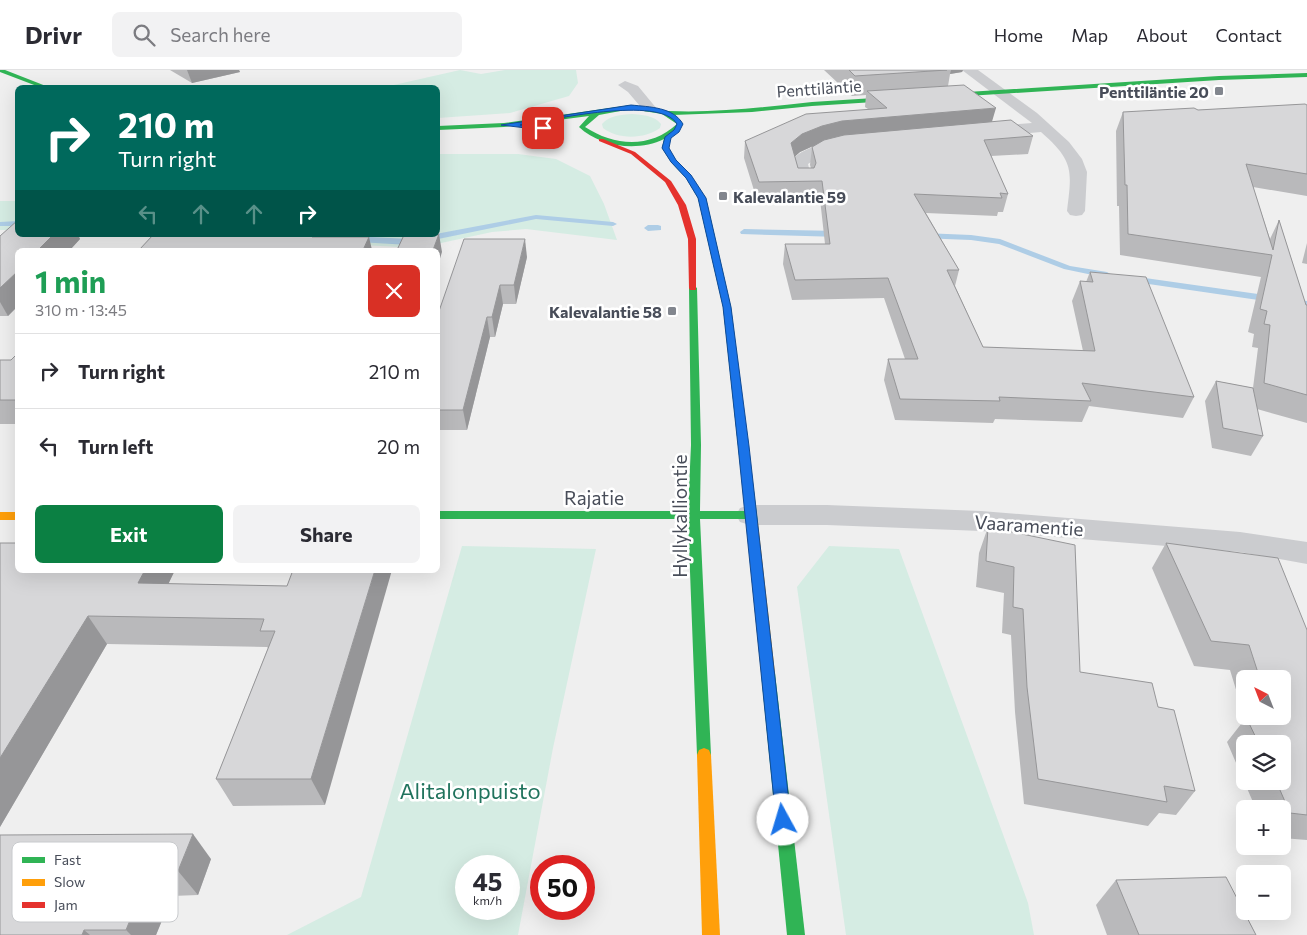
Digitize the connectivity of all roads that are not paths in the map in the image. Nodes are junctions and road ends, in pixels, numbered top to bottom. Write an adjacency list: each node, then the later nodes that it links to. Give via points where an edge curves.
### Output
1 (0, 70): 5 (main road)
2 (619, 70): 6 (street)
3 (970, 70): 7 (street)
4 (1307, 75): 7 (main road, Penttiläntie)
5 (41, 85)
6 (624, 85): 8 (street); 9 (street)
7 (999, 92): 10 (main road, Penttiläntie); 14 (street)
8 (650, 108): 9 (main road, Penttiläntie); 12 (main road, Penttiläntie)
9 (612, 109): 11 (main road, Penttiläntie)
10 (752, 110): 12 (main road, Penttiläntie); 19 (main road, Penttiläntie)
11 (596, 113): 13 (main road); 18 (main road, via 585,119 582,127)
12 (667, 113): 19 (main road, via 680,124)
13 (504, 125): 15 (main road); 16 (main road)
14 (1043, 127): 20 (street); 24 (street, via 1074,158 1079,172)
15 (440, 128)
16 (558, 129)
17 (573, 131): 18 (main road)
18 (587, 134): 21 (main road, Hyllykalliontie)
19 (673, 134): 21 (main road, Penttiläntie, via 636,144); 27 (main road, via 665,148 702,198 725,298)
20 (966, 134)
21 (601, 140): 26 (main road, Hyllykalliontie, via 633,153 668,181 682,205 692,239 696,444)
22 (860, 144): 23 (street, via 815,152 799,162)
23 (804, 181)
24 (1076, 210)
25 (440, 515): 26 (main road, Rajatie)
26 (694, 515): 27 (main road, Rajatie); 31 (main road, Hyllykalliontie)
27 (750, 515): 30 (street, Vaaramentie, via 991,522 1240,542); 32 (main road)
28 (0, 516): 29 (main road)
29 (15, 516)
30 (1307, 553)
31 (711, 935)
32 (796, 935)

